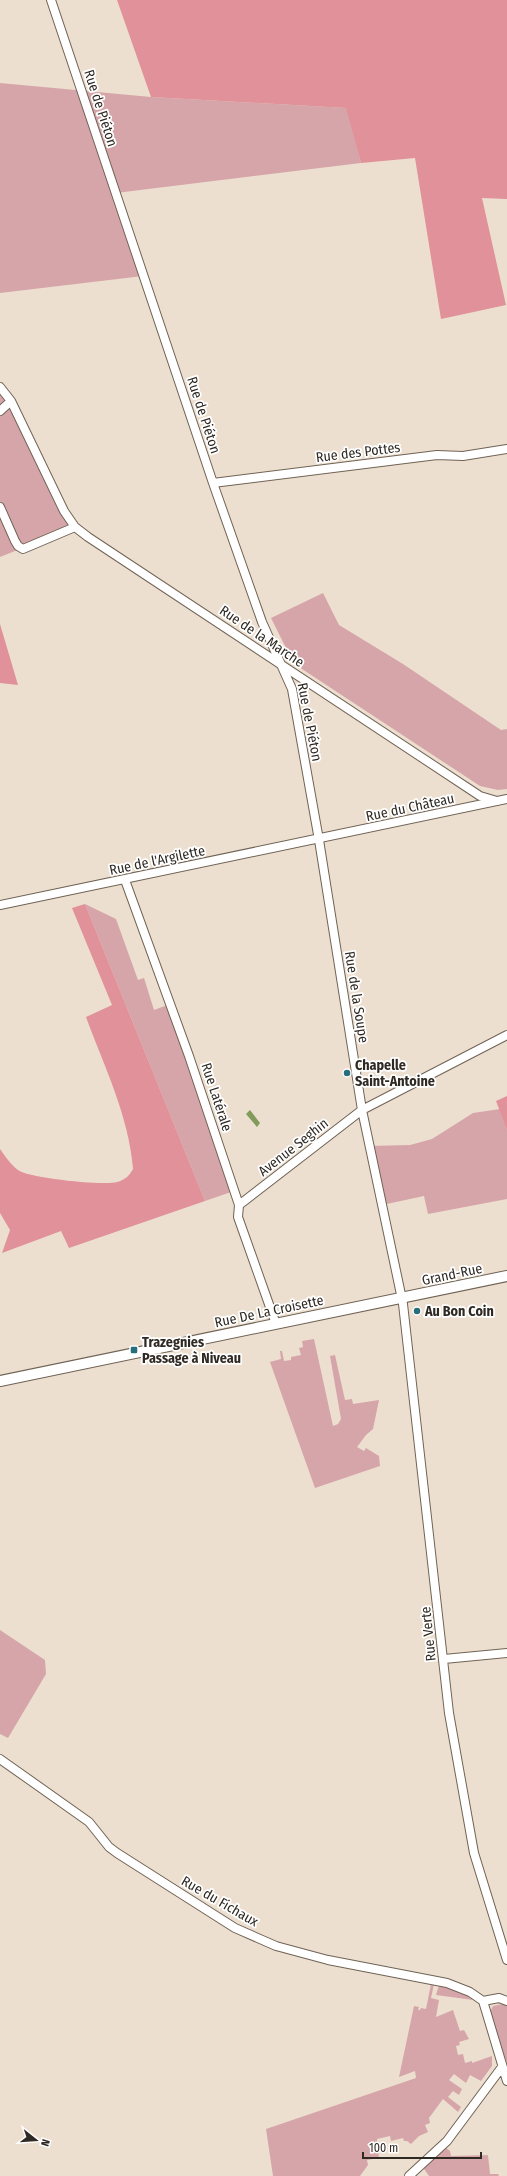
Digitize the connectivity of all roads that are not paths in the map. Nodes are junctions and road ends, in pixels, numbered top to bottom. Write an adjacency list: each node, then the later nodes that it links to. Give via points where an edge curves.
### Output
1 (51, 0): 6 (street, Rue de Piéton)
2 (0, 387): 3 (street, Rue de la Marche)
3 (11, 401): 4 (street); 8 (street, Rue de la Marche, via 64,511)
4 (0, 411)
5 (507, 449): 6 (street, Rue des Pottes, via 463,456 437,455)
6 (213, 483): 9 (street, Rue de Piéton, via 262,622)
7 (0, 507): 8 (street, via 15,541 23,549)
8 (75, 527): 9 (street, Rue de la Marche)
9 (284, 667): 11 (street, Rue de la Marche, via 480,796); 12 (street, Rue de Piéton, via 292,689)
10 (507, 799): 11 (street, Rue du Château)
11 (497, 802): 12 (street, Rue du Château)
12 (318, 840): 13 (street, Rue de l'Argilette); 16 (street, Rue de la Soupe)
13 (125, 880): 14 (street, Rue de l'Argilette); 17 (street, Rue Latérale)
14 (0, 905)
15 (507, 1035): 16 (street, Avenue Seghin)
16 (362, 1110): 17 (street, Avenue Seghin); 19 (street, Rue de la Soupe)
17 (239, 1204): 20 (street, Rue Latérale, via 238,1217)
18 (507, 1276): 19 (main road, Grand-Rue)
19 (402, 1298): 20 (main road, Rue De La Croisette); 23 (street, Rue Verte)
20 (276, 1324): 21 (main road, Rue De La Croisette)
21 (0, 1381)
22 (507, 1653): 23 (street)
23 (444, 1659): 25 (street, Rue Verte, via 450,1713 474,1853)
24 (0, 1759): 27 (street, Rue du Fichaux, via 89,1822 117,1853 235,1928 276,1946 328,1960 447,1983 470,1992)
25 (507, 1960)
26 (507, 2001): 27 (street, via 499,1998)
27 (482, 2002): 28 (street)
28 (502, 2067): 29 (street); 30 (street, via 447,2141)
29 (507, 2081)
30 (409, 2176)

